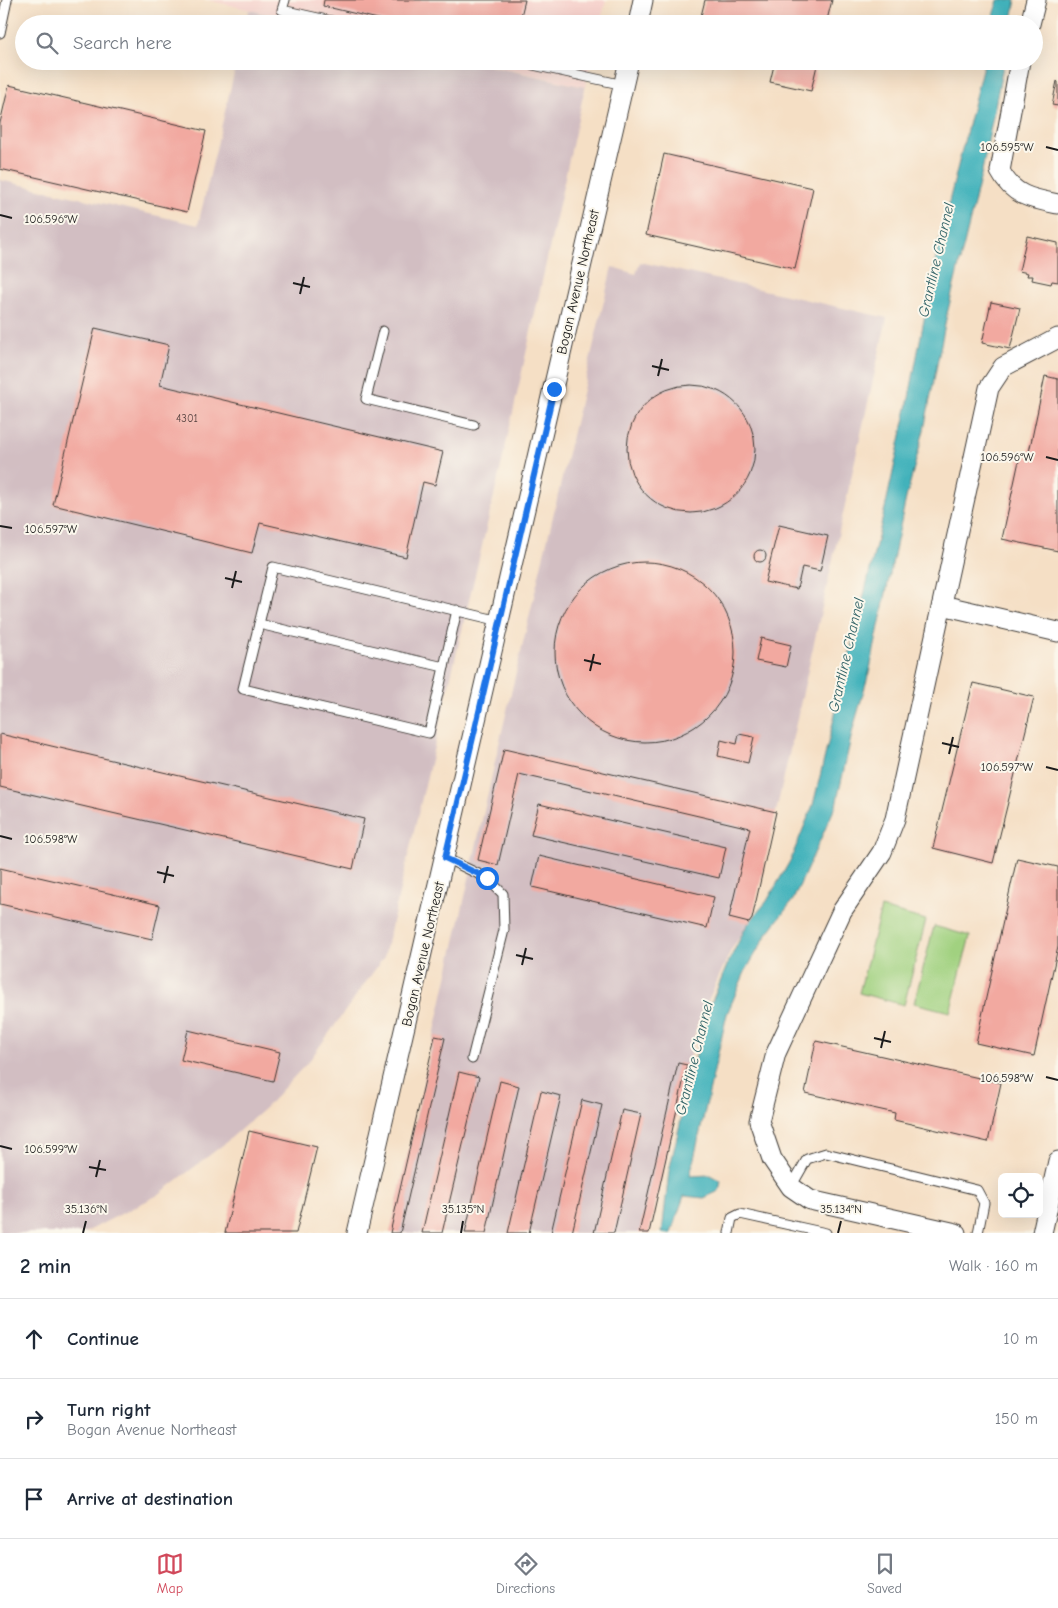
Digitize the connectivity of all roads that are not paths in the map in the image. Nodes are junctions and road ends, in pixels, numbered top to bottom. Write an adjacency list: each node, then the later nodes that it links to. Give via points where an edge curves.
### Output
1 (8, 0): 8 (lane)
2 (285, 0): 5 (lane, via 282,10)
3 (643, 0): 6 (street)
4 (1036, 0): 7 (street)
5 (304, 15)
6 (640, 15)
7 (1032, 15)
8 (0, 33)
9 (556, 70): 12 (lane)
10 (627, 70): 12 (street, Bogan Avenue Northeast)
11 (1018, 70): 13 (street, via 1000,171 1008,185 1031,198)
12 (624, 85): 19 (street, Bogan Avenue Northeast)
13 (1058, 204)
14 (383, 331): 16 (lane, via 366,399)
15 (1058, 338): 17 (street, via 1003,367 989,388)
16 (474, 425)
17 (942, 605): 21 (street); 26 (street, via 895,819 882,852 842,911 776,1053 759,1121 772,1159)
18 (457, 610): 19 (lane); 20 (lane, via 273,567); 22 (lane)
19 (500, 620): 23 (street, Bogan Avenue Northeast)
20 (259, 624): 22 (lane); 22 (lane, via 243,689 289,700 429,732)
21 (1058, 632)
22 (444, 667)
23 (445, 858): 24 (lane, via 487,878 503,894 504,930); 27 (street, Bogan Avenue Northeast)
24 (472, 1059)
25 (1058, 1161): 32 (street)
26 (791, 1187): 30 (street, via 810,1200); 31 (lane, via 807,1158 826,1153 967,1187 976,1190 984,1203)
27 (357, 1233)
28 (728, 1233): 29 (lane, via 732,1218 740,1214)
29 (826, 1233)
30 (956, 1233)
31 (978, 1233)
32 (1042, 1233)

